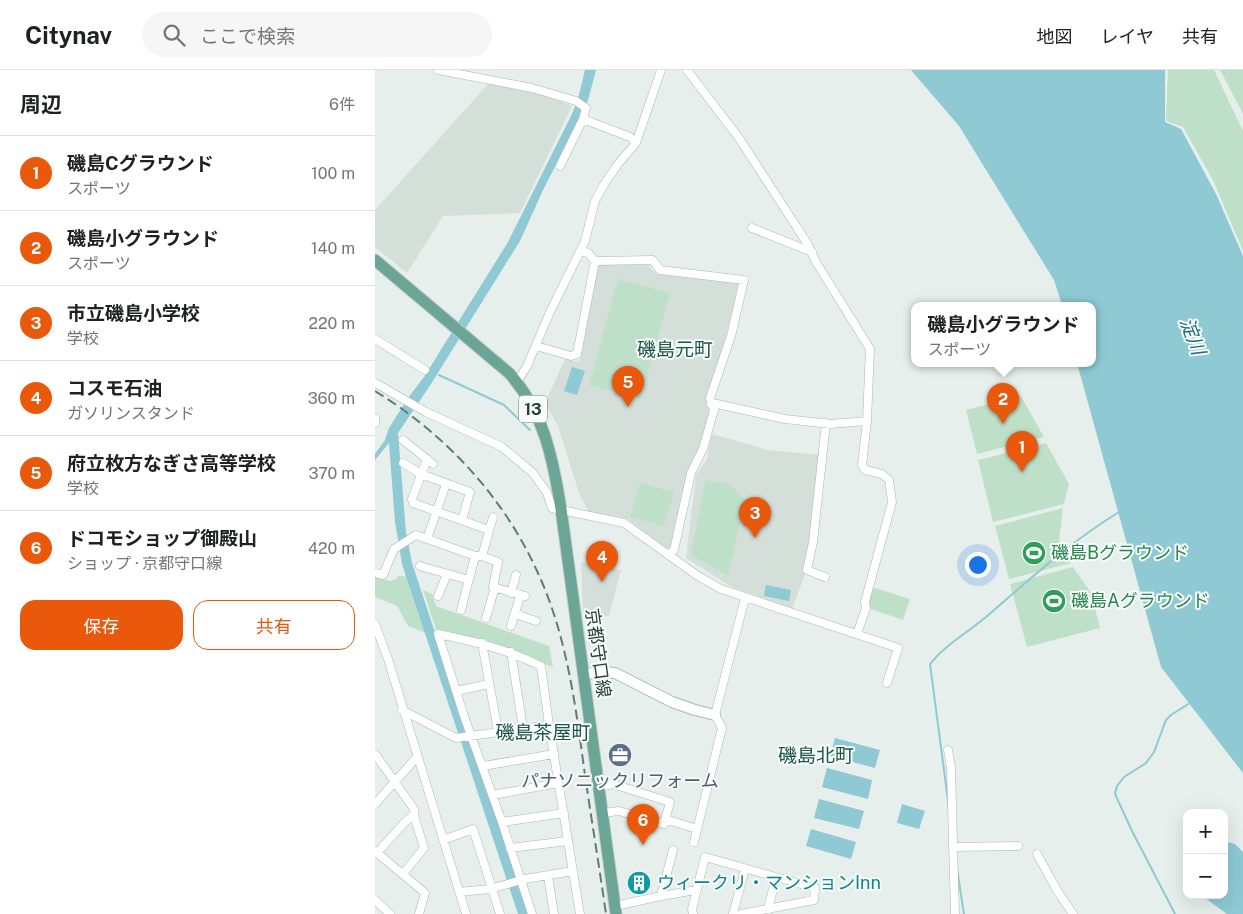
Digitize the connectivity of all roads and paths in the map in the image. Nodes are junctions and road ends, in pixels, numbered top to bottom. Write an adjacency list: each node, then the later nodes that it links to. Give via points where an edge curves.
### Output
1 (438, 70): 4 (street, via 531,88 576,101 586,108)
2 (661, 70): 5 (street)
3 (687, 70): 9 (street, via 739,138)
4 (583, 119): 5 (street, via 630,137); 6 (street)
5 (636, 143): 8 (street, via 618,164 595,201)
6 (560, 166)
7 (752, 228): 9 (street)
8 (580, 251): 11 (street); 13 (street)
9 (812, 252): 19 (street, via 870,349)
10 (375, 260): 15 (main road, 京都守口線 / 13)
11 (595, 260): 13 (street, via 577,354 571,356); 17 (street, via 653,260 660,270 744,280 731,336 710,398)
12 (375, 339): 14 (street)
13 (536, 346): 15 (street)
14 (425, 370)
15 (517, 382): 26 (main road, 京都守口線 / 13, via 545,434 554,464)
16 (375, 383): 26 (street, via 503,447 522,461 543,486 551,506)
17 (711, 404): 21 (street, via 785,419); 32 (street, via 713,410 703,449 691,473 674,550)
18 (375, 418): 20 (street)
19 (867, 421): 21 (street); 50 (street, via 862,464 865,470 882,474 889,480 892,502)
20 (375, 423)
21 (826, 423): 38 (street, via 807,570)
22 (403, 440): 24 (street, via 430,461)
23 (403, 463): 24 (street)
24 (421, 474): 25 (street); 27 (street, via 413,503)
25 (446, 484): 27 (street); 29 (street, via 470,492)
26 (561, 509): 32 (street, via 624,523); 53 (main road, 京都守口線 / 13)
27 (437, 512): 29 (street); 31 (street)
28 (493, 517): 30 (street)
29 (462, 520): 30 (street)
30 (489, 530): 33 (street)
31 (427, 539): 33 (street); 35 (street, via 416,535 408,540 395,549 383,575)
32 (668, 555): 43 (street, via 721,589)
33 (479, 556): 39 (street); 40 (street, via 498,562)
34 (419, 566): 36 (street)
35 (375, 573)
36 (447, 574): 39 (street); 42 (street)
37 (516, 575): 41 (street)
38 (825, 577)
39 (469, 580): 44 (street)
40 (495, 587): 41 (street); 46 (street)
41 (511, 593): 45 (street, via 523,596)
42 (438, 596)
43 (745, 598): 50 (street); 58 (street)
44 (461, 610)
45 (515, 614): 47 (street); 49 (street)
46 (486, 618)
47 (536, 621)
48 (375, 624): 57 (street)
49 (511, 626)
50 (857, 634): 54 (street, via 898,648)
51 (481, 643): 52 (street); 55 (street); 56 (street, via 438,634)
52 (511, 652): 59 (street, via 541,666); 60 (street)
53 (583, 674): 58 (street, via 615,674 672,702); 70 (main road, 京都守口線 / 13)
54 (887, 683)
55 (489, 684): 56 (street); 61 (street)
56 (456, 691): 62 (street)
57 (402, 710): 62 (street, via 456,738); 66 (street)
58 (715, 715): 78 (street, via 722,728)
59 (549, 724): 60 (street); 65 (street)
60 (523, 728): 61 (street)
61 (498, 731): 62 (street)
62 (472, 736): 67 (street)
63 (948, 750): 83 (street)
64 (375, 754): 68 (street)
65 (554, 754): 67 (street); 69 (street)
66 (417, 757): 68 (street); 79 (street)
67 (483, 766): 71 (street)
68 (394, 782): 72 (street); 75 (street, via 414,809)
69 (559, 783): 71 (street); 73 (street)
70 (598, 787): 74 (main road, 京都守口線 / 13); 76 (street, via 613,784 670,802)
71 (493, 795): 77 (street)
72 (375, 804)
73 (564, 813): 77 (street); 80 (street)
74 (602, 813): 76 (street, via 619,811 664,824); 100 (main road, 京都守口線 / 13)
75 (414, 815): 86 (street); 90 (street, via 424,848)
76 (665, 819): 78 (street)
77 (502, 822): 84 (street)
78 (697, 829): 81 (street)
79 (443, 840): 94 (street, via 473,829 474,846); 96 (street)
80 (568, 841): 84 (street); 89 (street)
81 (693, 842)
82 (1018, 846): 83 (street)
83 (953, 847): 111 (street)
84 (510, 848): 93 (street)
85 (673, 850): 97 (street)
86 (376, 852): 90 (street)
87 (1037, 854): 112 (street)
88 (745, 869): 92 (street); 95 (street, via 705,857); 109 (street)
89 (573, 871): 91 (street); 107 (street)
90 (403, 874): 102 (street, via 425,893)
91 (547, 876): 93 (street); 106 (street)
92 (777, 878): 99 (street); 99 (street, via 815,888 814,900)
93 (520, 881): 94 (street); 105 (street)
94 (493, 888): 96 (street); 104 (street)
95 (696, 890): 97 (street); 108 (street)
96 (459, 892): 103 (street)
97 (661, 896): 100 (street)
98 (375, 900): 101 (street)
99 (768, 909): 110 (street)
100 (615, 910)
101 (390, 914)
102 (419, 914)
103 (466, 914)
104 (500, 914)
105 (532, 914)
106 (554, 914)
107 (580, 914)
108 (693, 914)
109 (733, 914)
110 (741, 914)
111 (955, 914)
112 (1073, 914)

